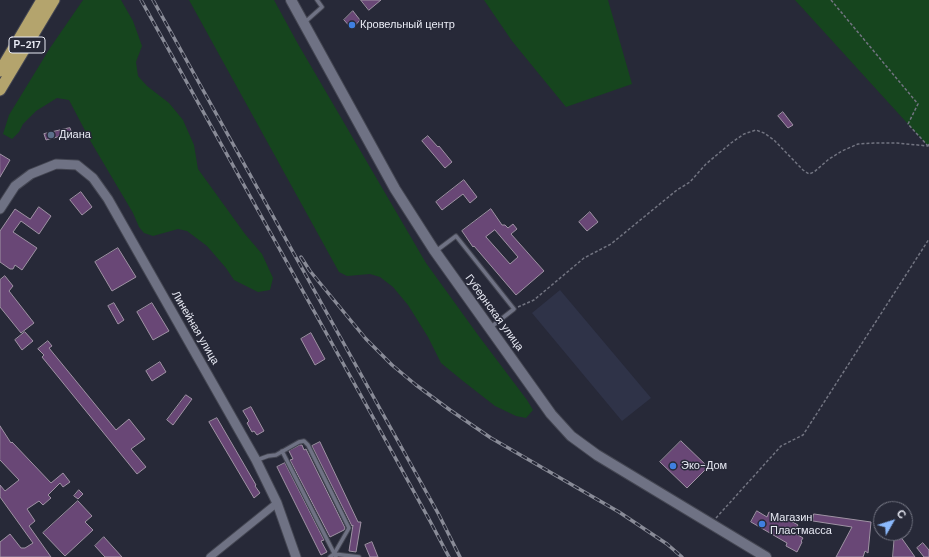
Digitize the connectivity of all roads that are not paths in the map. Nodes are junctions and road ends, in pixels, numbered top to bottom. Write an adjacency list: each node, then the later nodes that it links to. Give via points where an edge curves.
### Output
1 (42, 0): 6 (highway, Р-217)
2 (54, 0): 7 (highway, Р-217)
3 (291, 0): 5 (main road, Губернская улица)
4 (317, 0): 5 (lane, via 322,7)
5 (304, 23): 9 (main road, Губернская улица, via 394,189)
6 (0, 71)
7 (0, 90)
8 (0, 208): 12 (street, Линейная улица, via 14,186 31,174 56,164 77,165 93,178 108,199)
9 (435, 252): 10 (main road, Губернская улица); 10 (lane, via 456,236 514,309)
10 (489, 328): 19 (main road, Губернская улица, via 551,414 571,436 597,455)
11 (282, 451): 12 (lane); 14 (lane); 14 (lane, via 299,442 304,441 308,445 349,528)
12 (256, 460): 13 (street, Линейная улица)
13 (277, 503): 15 (street); 16 (street, Линейная улица)
14 (335, 555): 17 (lane); 18 (lane)
15 (210, 557)
16 (296, 557)
17 (330, 557)
18 (360, 557)
19 (766, 557)

